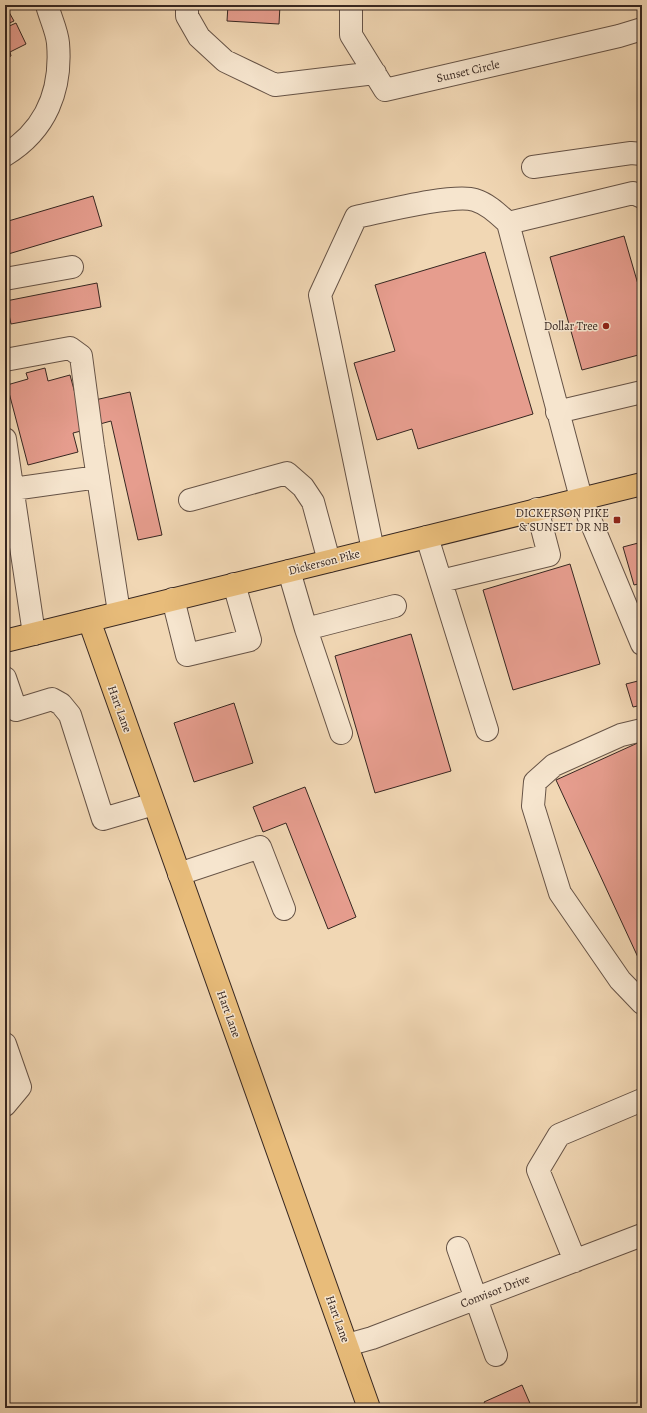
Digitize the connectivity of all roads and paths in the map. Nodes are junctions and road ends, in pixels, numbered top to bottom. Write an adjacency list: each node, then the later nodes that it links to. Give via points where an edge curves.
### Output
1 (47, 5): 7 (street, via 58,42 58,74 51,102 40,124 20,146)
2 (188, 5): 5 (street, via 187,16 199,36 225,61 275,85)
3 (351, 5): 5 (street, Sunset Circle, via 351,35)
4 (642, 28): 5 (street, Sunset Circle, via 620,36 385,90)
5 (375, 74)
6 (642, 154): 8 (street, via 631,153)
7 (5, 155)
8 (533, 167)
9 (642, 197): 10 (street, via 633,193)
10 (508, 223): 15 (street); 24 (street, via 490,207 474,200 444,200 356,217 320,294)
11 (72, 267): 12 (street)
12 (5, 279)
13 (5, 360): 17 (street, via 70,348 81,356)
14 (642, 392): 15 (street)
15 (557, 412): 20 (street)
16 (5, 439): 19 (street)
17 (98, 477): 19 (street); 31 (street)
18 (642, 484): 20 (main road, Dickerson Pike)
19 (13, 489): 34 (street)
20 (581, 498): 22 (main road, Dickerson Pike); 36 (street)
21 (190, 500): 25 (street, via 287,473 303,487 313,502)
22 (538, 509): 23 (main road, Dickerson Pike); 27 (street, via 549,554)
23 (427, 537): 24 (main road, Dickerson Pike); 27 (street)
24 (373, 550): 25 (main road, Dickerson Pike)
25 (329, 561): 26 (main road, Dickerson Pike)
26 (289, 571): 28 (main road, Dickerson Pike); 33 (street)
27 (440, 581): 38 (street)
28 (234, 584): 29 (main road, Dickerson Pike); 29 (street, via 250,640 187,655)
29 (173, 599): 31 (main road, Dickerson Pike)
30 (395, 606): 33 (street)
31 (120, 612): 32 (main road, Dickerson Pike)
32 (89, 620): 34 (main road, Dickerson Pike); 41 (main road, Hart Lane)
33 (306, 629): 40 (street)
34 (34, 634): 35 (main road, Dickerson Pike)
35 (5, 641)
36 (642, 644)
37 (5, 678): 41 (street, via 16,710 52,699 61,704 70,715 103,819)
38 (486, 730)
39 (642, 730): 44 (street, via 621,735 554,765 535,782 533,806 560,893 620,980)
40 (341, 733)
41 (154, 804): 42 (main road, Hart Lane)
42 (179, 874): 43 (street, via 260,847); 52 (main road, Hart Lane)
43 (284, 909)
44 (642, 1003)
45 (5, 1044): 47 (street, via 20,1087)
46 (642, 1100): 50 (street, via 559,1135 538,1170)
47 (5, 1106)
48 (642, 1235): 50 (street, Convisor Drive)
49 (458, 1248): 51 (street)
50 (575, 1261): 51 (street, Convisor Drive)
51 (476, 1298): 52 (street, Convisor Drive); 53 (street)
52 (347, 1346): 54 (main road, Hart Lane)
53 (496, 1355)
54 (369, 1408)

